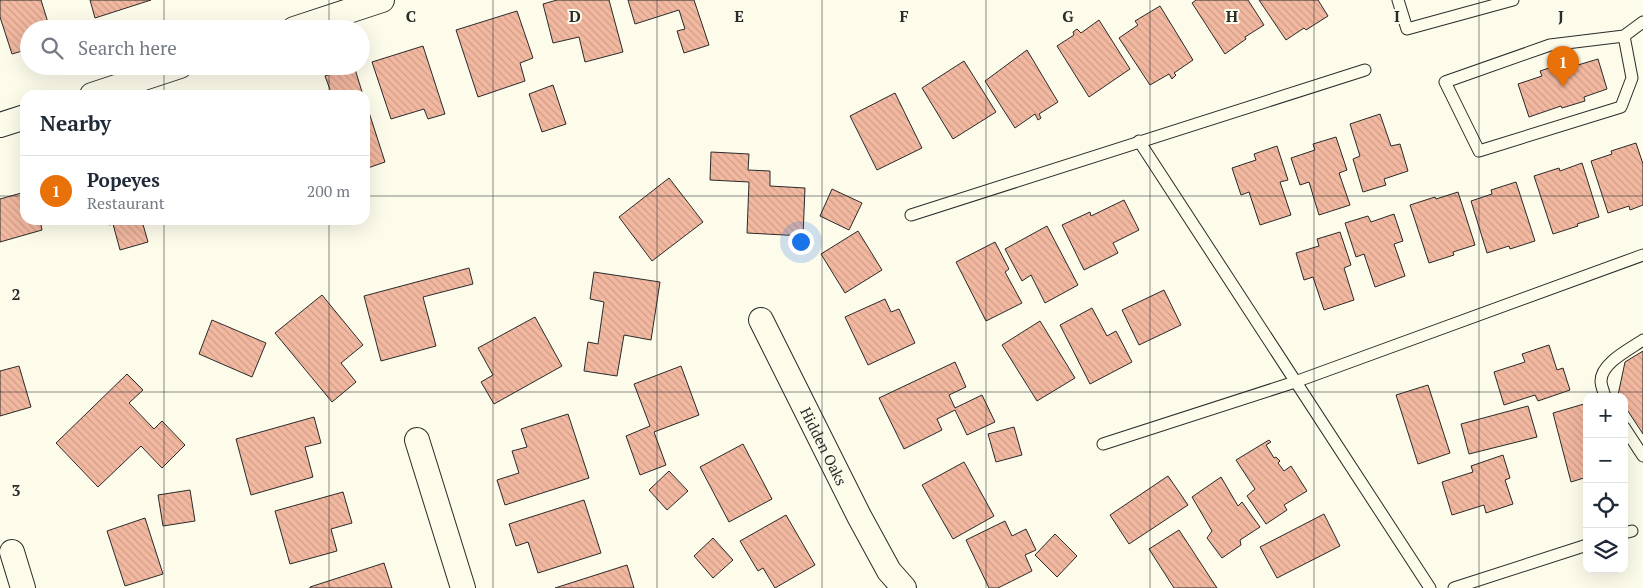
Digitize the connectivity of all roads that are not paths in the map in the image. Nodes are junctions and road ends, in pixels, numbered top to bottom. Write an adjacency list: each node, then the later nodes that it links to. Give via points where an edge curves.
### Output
1 (382, 0): 4 (street)
2 (1398, 0): 3 (lane, via 1408,30)
3 (1513, 0)
4 (321, 20)
5 (1643, 22): 6 (lane)
6 (1624, 36): 6 (lane, via 1550,45 1445,82 1479,151 1621,107 1632,78)
7 (1365, 70): 12 (lane)
8 (153, 75): 9 (street)
9 (107, 90)
10 (20, 119): 11 (street)
11 (0, 125)
12 (1139, 141): 13 (lane); 17 (lane)
13 (911, 215)
14 (1643, 255): 17 (lane)
15 (761, 320): 25 (street, Hidden Oaks)
16 (1643, 340): 18 (lane, via 1606,368 1601,380)
17 (1295, 382): 21 (lane); 29 (lane)
18 (1604, 393)
19 (1628, 433): 22 (lane)
20 (417, 440): 27 (street)
21 (1103, 444)
22 (1643, 456)
23 (1583, 546): 30 (lane)
24 (12, 552): 26 (street)
25 (891, 579): 28 (street, Hidden Oaks)
26 (23, 588)
27 (462, 588)
28 (904, 588)
29 (1430, 588)
30 (1454, 588)

